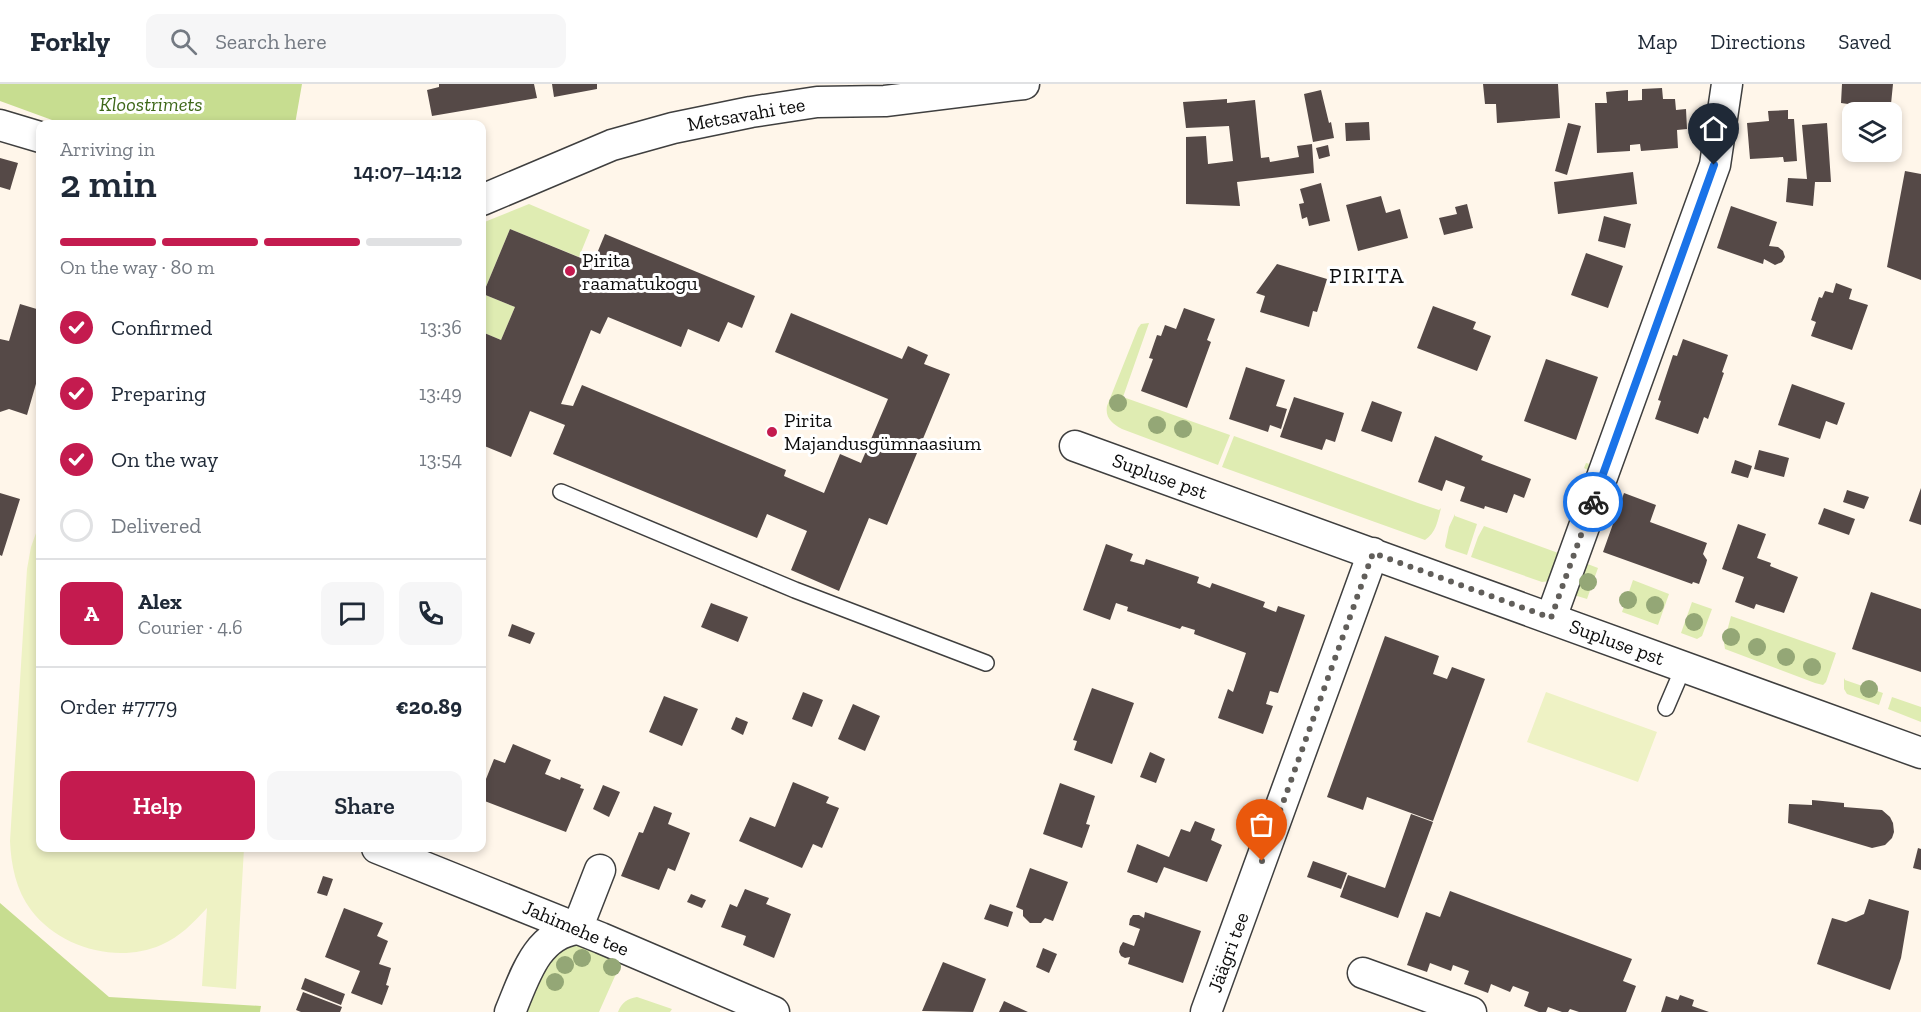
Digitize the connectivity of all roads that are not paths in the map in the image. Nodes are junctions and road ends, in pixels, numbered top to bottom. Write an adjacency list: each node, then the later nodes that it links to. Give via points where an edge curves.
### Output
1 (1024, 84): 3 (street, Metsavahi tee, via 885,101)
2 (1726, 84): 10 (street, via 1714,165)
3 (816, 93): 6 (street, Metsavahi tee, via 642,135)
4 (0, 125): 5 (street)
5 (36, 136)
6 (486, 198)
7 (1075, 446): 9 (street, Supluse pst)
8 (561, 492): 11 (lane, via 795,590)
9 (1373, 553): 10 (street, Supluse pst); 21 (street, Jäägri tee)
10 (1551, 618): 12 (street, Supluse pst)
11 (986, 663)
12 (1684, 666): 13 (lane); 14 (street, Supluse pst)
13 (1666, 708)
14 (1921, 753)
15 (387, 852): 17 (street, Jahimehe tee)
16 (600, 870): 17 (street)
17 (577, 929): 19 (street, via 556,935 541,948); 20 (street, Jahimehe tee)
18 (1364, 973): 22 (street)
19 (510, 1012)
20 (774, 1012)
21 (1206, 1012)
22 (1471, 1012)

